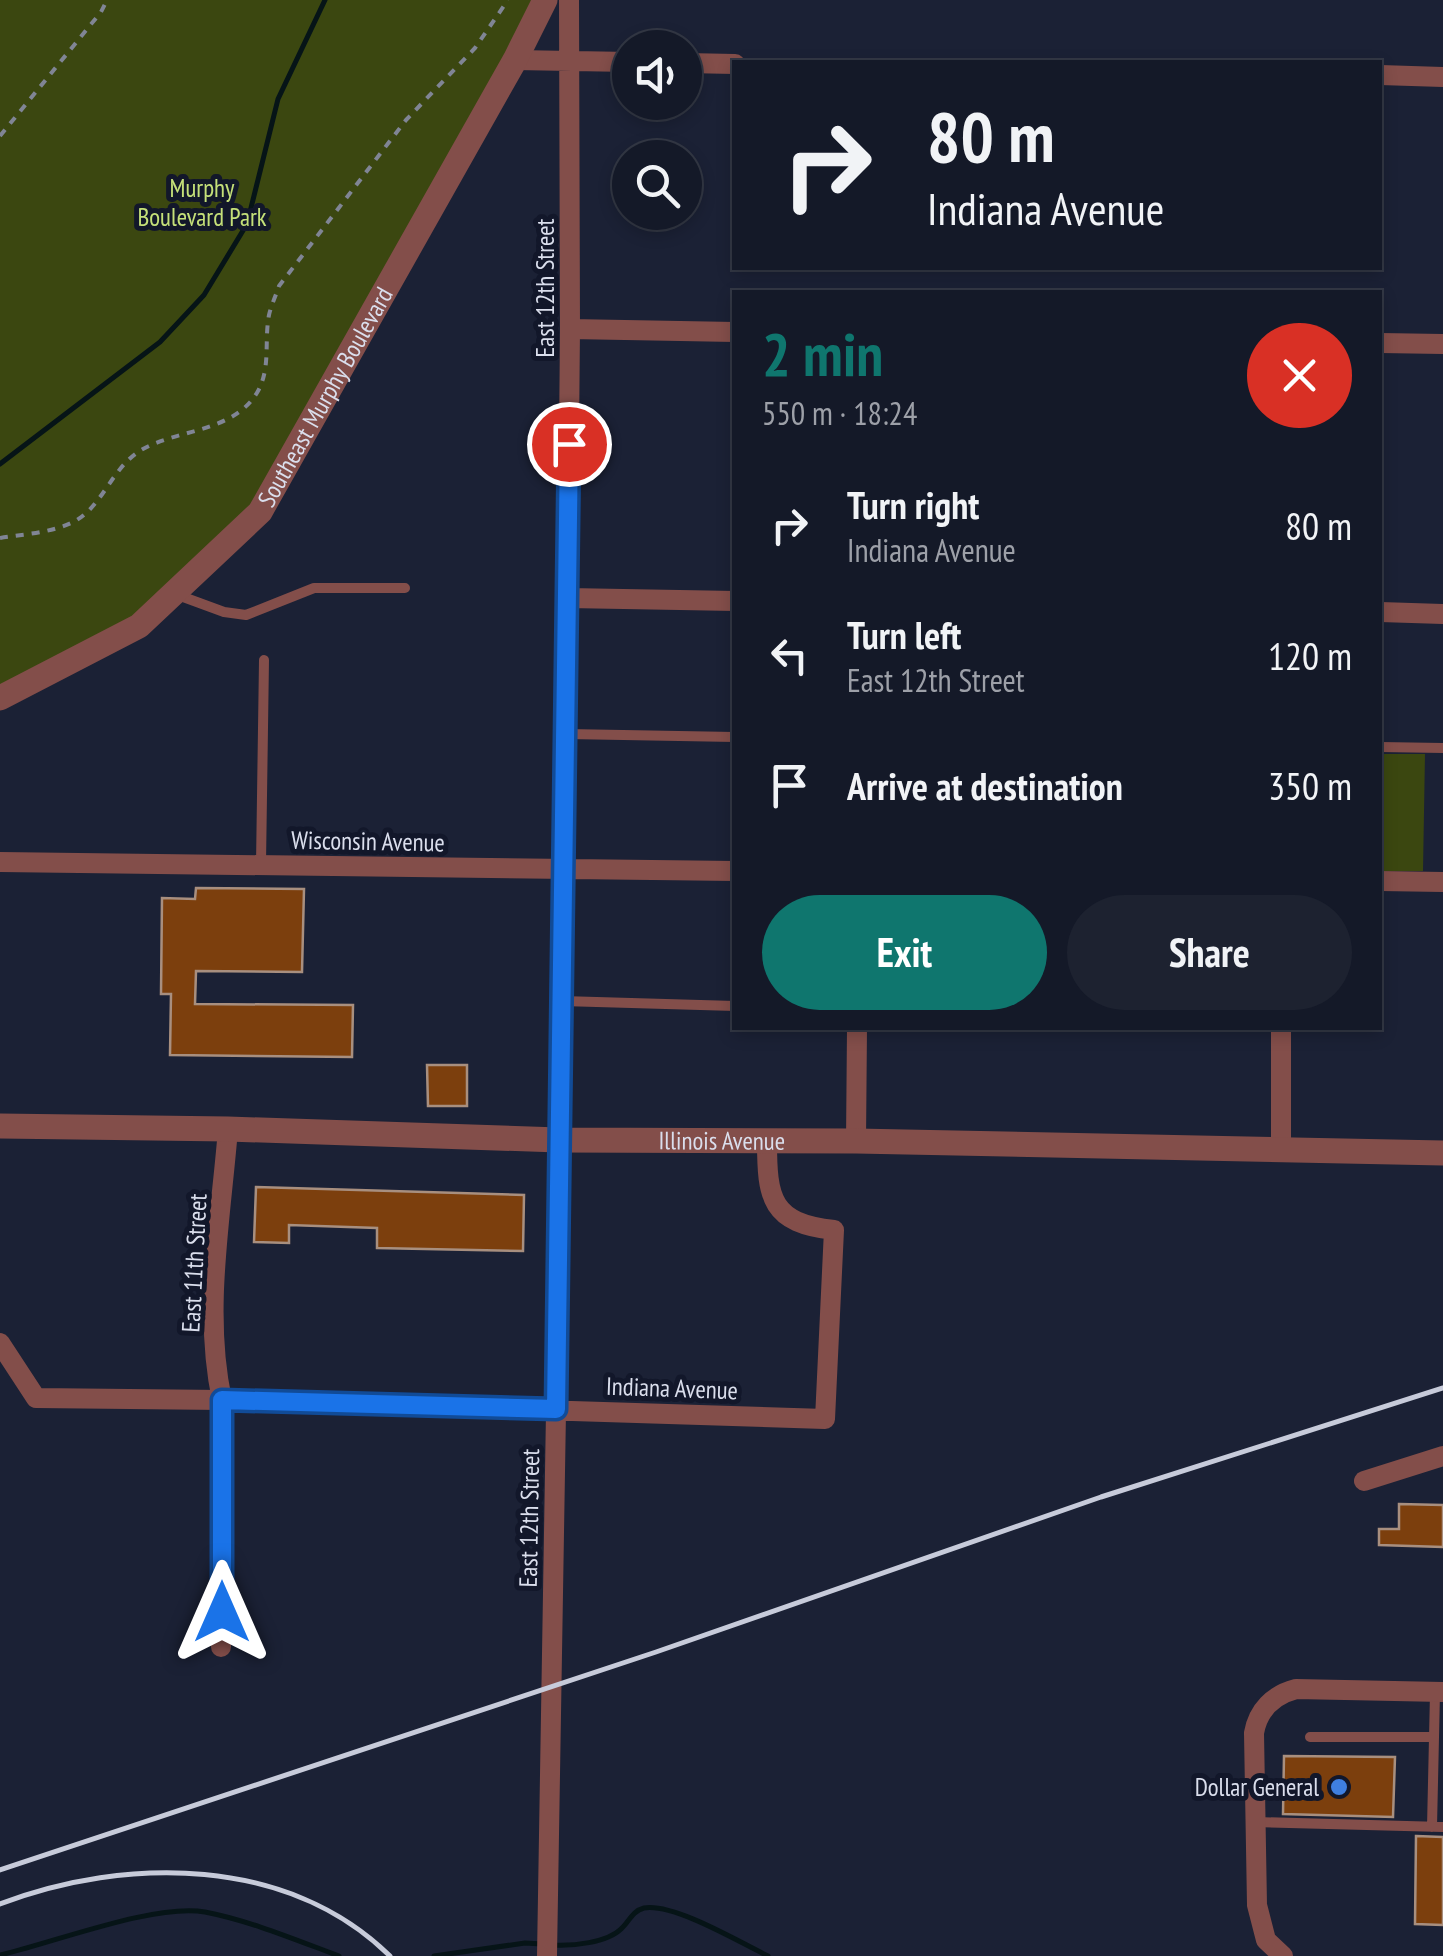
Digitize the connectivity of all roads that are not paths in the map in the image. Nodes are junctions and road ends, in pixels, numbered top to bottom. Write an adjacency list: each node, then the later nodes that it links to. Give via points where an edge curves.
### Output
1 (545, 0): 3 (street, Southeast Murphy Boulevard)
2 (569, 0): 4 (street, East 12th Street)
3 (515, 60): 4 (street); 15 (street, Southeast Murphy Boulevard, via 260,512)
4 (570, 60): 5 (street); 10 (street, East 12th Street)
5 (612, 61)
6 (702, 63): 7 (street)
7 (732, 64)
8 (1382, 76): 9 (street)
9 (1443, 76)
10 (570, 329): 11 (street); 16 (street, East 12th Street)
11 (732, 332)
12 (1382, 343): 13 (street)
13 (1443, 344)
14 (405, 588): 15 (lane, via 314,588 246,615)
15 (174, 593): 21 (street, Southeast Murphy Boulevard, via 139,626)
16 (568, 598): 17 (street); 22 (street, East 12th Street)
17 (732, 600)
18 (1382, 612): 19 (street)
19 (1443, 614)
20 (264, 660): 27 (lane)
21 (0, 698)
22 (566, 734): 23 (lane); 28 (street, East 12th Street)
23 (732, 737)
24 (1382, 747): 25 (lane)
25 (1443, 748)
26 (0, 862): 27 (street, Wisconsin Avenue)
27 (261, 864): 28 (street, Wisconsin Avenue)
28 (565, 868): 29 (street, Wisconsin Avenue); 32 (street, East 12th Street)
29 (732, 871)
30 (1382, 881): 31 (street)
31 (1443, 882)
32 (562, 1001): 33 (lane); 38 (street, East 12th Street)
33 (732, 1006)
34 (857, 1030): 40 (street)
35 (1281, 1030): 41 (street)
36 (0, 1126): 37 (street, Illinois Avenue)
37 (228, 1129): 38 (street, Illinois Avenue); 44 (street, East 11th Street, via 213,1318)
38 (559, 1140): 39 (street, Illinois Avenue); 45 (street, East 12th Street)
39 (767, 1141): 40 (street, Illinois Avenue); 45 (street, Indiana Avenue, via 776,1204 796,1224 834,1230 825,1419)
40 (856, 1142): 41 (street, Illinois Avenue)
41 (1282, 1150): 42 (street, Illinois Avenue)
42 (1443, 1153)
43 (0, 1343): 44 (street, Indiana Avenue, via 36,1398)
44 (222, 1400): 45 (street, Indiana Avenue); 48 (street, East 11th Street)
45 (556, 1409): 54 (street, East 12th Street)
46 (1443, 1456): 47 (street)
47 (1364, 1480)
48 (222, 1648)
49 (1439, 1692): 51 (lane); 52 (street, via 1281,1694 1255,1726)
50 (1310, 1737): 51 (lane)
51 (1434, 1737): 53 (lane)
52 (1256, 1822): 53 (lane); 55 (street, via 1260,1924)
53 (1438, 1826)
54 (547, 1956)
55 (1284, 1956)

